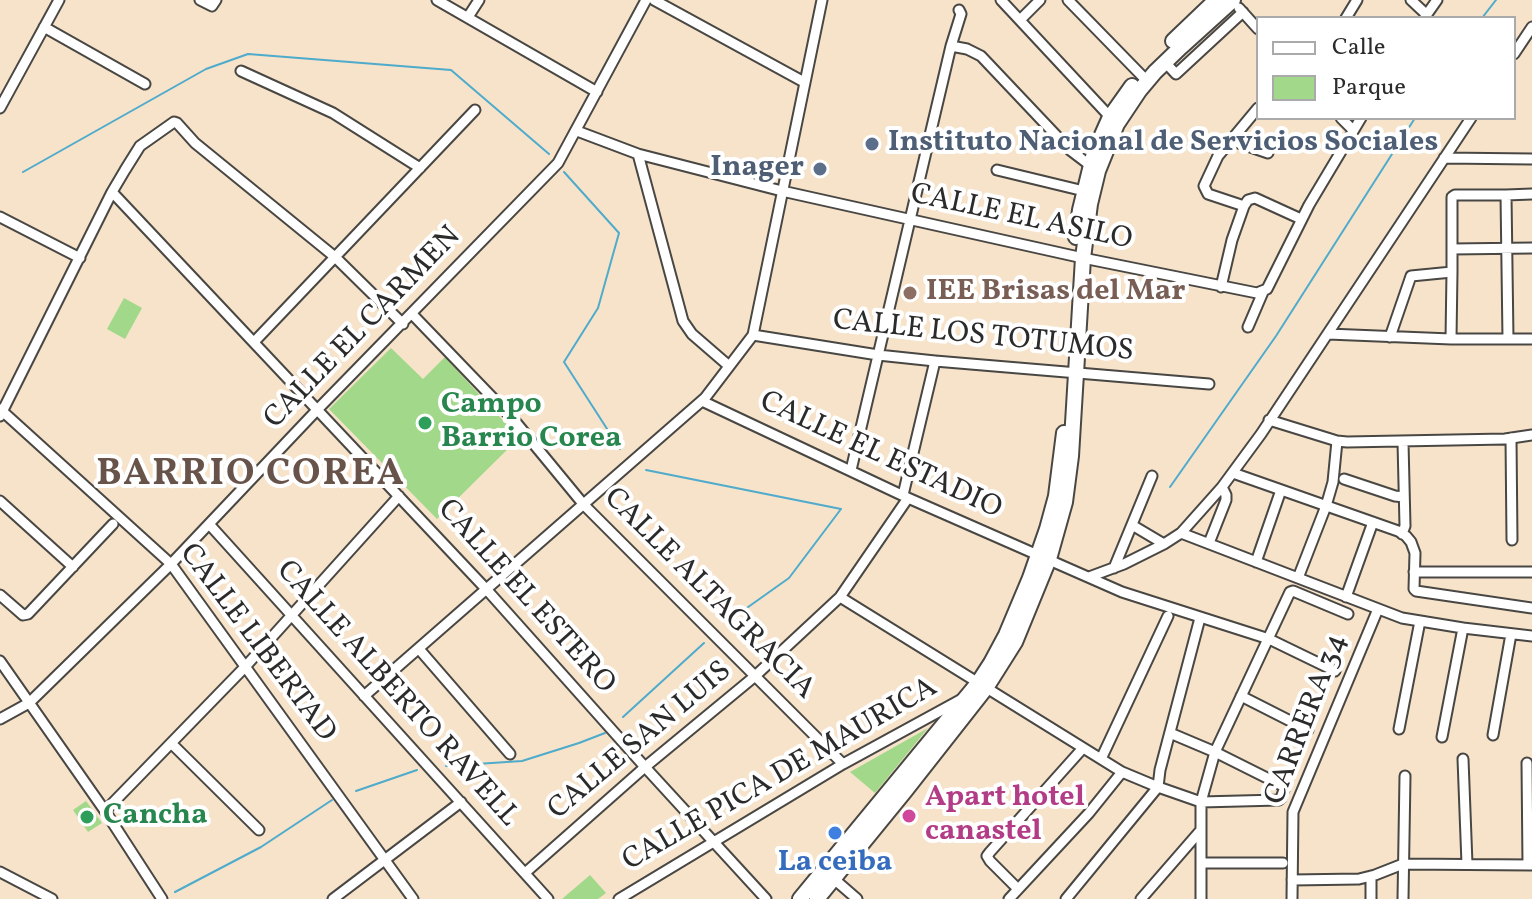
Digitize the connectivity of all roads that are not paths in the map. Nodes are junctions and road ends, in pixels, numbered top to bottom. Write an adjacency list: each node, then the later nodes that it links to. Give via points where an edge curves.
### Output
1 (59, 0): 20 (street)
2 (200, 0): 14 (street)
3 (437, 0): 18 (street)
4 (479, 0): 18 (street)
5 (646, 0): 30 (street, CALLE EL CARMEN)
6 (654, 0): 28 (street)
7 (822, 0): 28 (street)
8 (1001, 0): 19 (street)
9 (1040, 0): 19 (street)
10 (1068, 0): 27 (street)
11 (1216, 0): 27 (street, via 1158,56)
12 (1411, 0): 17 (street)
13 (1437, 0): 17 (street)
14 (214, 3)
15 (1235, 3): 21 (street); 27 (street)
16 (959, 10): 23 (street)
17 (1426, 16)
18 (468, 17): 30 (street)
19 (1020, 20): 37 (street)
20 (44, 27): 29 (street); 31 (street)
21 (1256, 27)
22 (1532, 27): 25 (street)
23 (951, 46): 46 (street, via 981,56 1070,150); 55 (street)
24 (1532, 48): 25 (street)
25 (1516, 51)
26 (241, 71): 45 (street, via 333,113)
27 (1144, 78): 37 (street)
28 (804, 82): 48 (street)
29 (145, 84)
30 (597, 92): 39 (street, CALLE EL CARMEN)
31 (0, 108)
32 (475, 110): 45 (street)
33 (1256, 110): 40 (street)
34 (1343, 120): 38 (street)
35 (1360, 120): 38 (street)
36 (1470, 120): 43 (street)
37 (1113, 121): 46 (street, via 1094,153)
38 (1353, 130): 56 (street)
39 (577, 131): 42 (street, CALLE EL ASILO); 66 (street, CALLE EL CARMEN, via 558,163)
40 (1230, 140): 41 (street); 53 (street, via 1204,186 1208,194)
41 (1268, 153)
42 (638, 154): 48 (street, CALLE EL ASILO); 78 (street, via 683,321)
43 (1444, 158): 44 (street); 69 (street)
44 (1532, 159)
45 (420, 168): 61 (street)
46 (1094, 168): 49 (street); 60 (street)
47 (997, 170): 49 (street)
48 (782, 191): 55 (street, CALLE EL ASILO); 70 (street)
49 (1084, 191): 60 (street)
50 (112, 192): 61 (street, via 140,146 177,123); 62 (street); 75 (street, CALLE EL ESTERO)
51 (1532, 194): 52 (street)
52 (1506, 195): 57 (street); 59 (street, via 1452,197)
53 (1244, 206): 56 (street, via 1255,198); 64 (street)
54 (0, 217): 62 (street)
55 (910, 219): 60 (street, CALLE EL ASILO); 76 (street)
56 (1301, 219): 65 (street)
57 (1507, 248): 58 (street); 59 (street); 73 (street)
58 (1532, 248)
59 (1452, 249): 63 (street)
60 (1079, 256): 64 (street, CALLE EL ASILO); 79 (street)
61 (335, 257): 67 (street); 75 (street)
62 (80, 258): 83 (street)
63 (1452, 272): 71 (street, via 1411,276); 72 (street)
64 (1221, 287): 65 (street, CALLE EL ASILO)
65 (1263, 292): 68 (street)
66 (412, 314): 67 (street, CALLE EL CARMEN); 99 (street, CALLE ALTAGRACIA, via 514,420)
67 (403, 324): 82 (street, CALLE EL CARMEN)
68 (1248, 327)
69 (1328, 334): 71 (street); 84 (street)
70 (753, 335): 76 (street, CALLE LOS TOTUMOS); 78 (street)
71 (1390, 337): 72 (street)
72 (1451, 339): 73 (street)
73 (1508, 339): 74 (street)
74 (1532, 339)
75 (254, 342): 82 (street, CALLE EL ESTERO)
76 (878, 355): 77 (street, CALLE LOS TOTUMOS); 89 (street)
77 (935, 361): 79 (street, CALLE LOS TOTUMOS); 96 (street, CALLE SAN LUIS)
78 (729, 366): 81 (street)
79 (1072, 374): 80 (street, CALLE LOS TOTUMOS); 110 (street)
80 (1209, 384)
81 (702, 401): 89 (street, CALLE EL ESTADIO); 99 (street)
82 (317, 410): 95 (street, CALLE EL ESTERO); 103 (street, CALLE EL CARMEN)
83 (1, 412): 112 (street, CALLE LIBERTAD)
84 (1269, 420): 87 (street); 90 (street)
85 (1532, 435): 86 (street)
86 (1511, 438): 88 (street); 107 (street)
87 (1337, 441): 88 (street); 100 (street)
88 (1403, 442): 97 (street)
89 (851, 470): 96 (street, CALLE EL ESTADIO)
90 (1233, 473): 93 (street); 94 (street)
91 (1152, 476): 104 (street)
92 (1344, 479): 97 (street)
93 (1222, 487): 105 (street); 108 (street, via 1226,500)
94 (1281, 490): 100 (street); 111 (street)
95 (399, 496): 119 (street, CALLE EL ESTERO); 126 (street)
96 (905, 497): 110 (street, CALLE EL ESTADIO); 121 (street, CALLE SAN LUIS)
97 (1404, 497): 106 (street)
98 (0, 501): 113 (street)
99 (584, 505): 119 (street); 138 (street, CALLE ALTAGRACIA)
100 (1326, 506): 101 (street); 118 (street)
101 (1373, 522): 106 (street); 122 (street)
102 (113, 524): 113 (street)
103 (209, 524): 112 (street, CALLE EL CARMEN); 126 (street, CALLE ALBERTO RAVELL)
104 (1132, 525): 109 (street); 114 (street)
105 (1181, 533): 108 (street); 109 (street)
106 (1402, 534): 115 (street, via 1415,553)
107 (1512, 540)
108 (1209, 543): 111 (street)
109 (1164, 544): 114 (street)
110 (1044, 557): 117 (street); 139 (street)
111 (1256, 562): 118 (street)
112 (171, 564): 136 (street, CALLE LIBERTAD); 142 (street, CALLE EL CARMEN)
113 (73, 567): 120 (street, via 25,616)
114 (1114, 568): 117 (street)
115 (1414, 572): 116 (street); 123 (street, via 1418,592)
116 (1532, 572)
117 (1089, 577): 128 (street)
118 (1298, 578): 122 (street)
119 (487, 590): 134 (street); 157 (street, CALLE EL ESTERO)
120 (0, 595)
121 (840, 597): 138 (street, CALLE SAN LUIS); 139 (street)
122 (1346, 597): 124 (street)
123 (1532, 608)
124 (1378, 609): 129 (street); 177 (street, CARRERA 34, via 1293,812)
125 (1348, 614): 133 (street, via 1291,590)
126 (291, 616): 136 (street); 140 (street, CALLE ALBERTO RAVELL)
127 (1168, 616): 153 (street)
128 (1200, 618): 133 (street); 146 (street)
129 (1420, 621): 130 (street); 144 (street)
130 (1463, 628): 131 (street); 148 (street)
131 (1511, 634): 132 (street); 147 (street)
132 (1532, 636)
133 (1269, 639): 137 (street); 141 (street)
134 (419, 649): 140 (street); 152 (street)
135 (0, 661): 142 (street)
136 (245, 667): 149 (street); 167 (street, CALLE LIBERTAD)
137 (1335, 671)
138 (754, 677): 156 (street, CALLE ALTAGRACIA); 157 (street, CALLE SAN LUIS)
139 (977, 689): 150 (street); 156 (street, CALLE PICA DE MAURICA); 176 (street); 187 (street)
140 (364, 696): 161 (street, CALLE ALBERTO RAVELL)
141 (1241, 696): 145 (street); 151 (street)
142 (29, 703): 143 (street, CALLE EL CARMEN); 163 (street)
143 (0, 719)
144 (1399, 729)
145 (1308, 730)
146 (1170, 733): 151 (street); 160 (street)
147 (1493, 735)
148 (1442, 737)
149 (172, 744): 163 (street); 164 (street)
150 (1083, 748): 153 (street); 178 (street, via 987,856)
151 (1215, 752): 162 (street); 162 (street, via 1285,788 1280,800)
152 (510, 754)
153 (1101, 759): 158 (street)
154 (1463, 759): 171 (street)
155 (1527, 763): 172 (street)
156 (843, 764): 166 (street, CALLE PICA DE MAURICA)
157 (645, 767): 166 (street, CALLE EL ESTERO); 174 (street, CALLE SAN LUIS)
158 (1122, 772): 160 (street); 178 (street)
159 (1405, 776): 170 (street)
160 (1158, 787): 162 (street); 190 (street)
161 (461, 802): 167 (street); 174 (street, CALLE ALBERTO RAVELL)
162 (1201, 802): 165 (street)
163 (105, 811): 181 (street)
164 (259, 830)
165 (1201, 830): 168 (street); 191 (street)
166 (714, 841): 185 (street, CALLE PICA DE MAURICA); 186 (street, CALLE EL ESTERO)
167 (385, 860): 182 (street); 183 (street, CALLE LIBERTAD)
168 (1201, 863): 169 (street); 192 (street)
169 (1283, 863)
170 (1403, 864): 171 (street); 175 (street); 195 (street)
171 (1467, 864): 172 (street)
172 (1530, 865)
173 (0, 872): 180 (street)
174 (525, 873): 184 (street, CALLE ALBERTO RAVELL)
175 (1371, 876): 177 (street); 194 (street)
176 (834, 879): 188 (street); 189 (street)
177 (1292, 880): 193 (street, CARRERA 34)
178 (1018, 889): 179 (street)
179 (1011, 898)
180 (52, 899)
181 (162, 899)
182 (333, 899)
183 (413, 899)
184 (548, 899)
185 (619, 899)
186 (766, 899)
187 (800, 899)
188 (817, 899)
189 (857, 899)
190 (1066, 899)
191 (1141, 899)
192 (1201, 899)
193 (1292, 899)
194 (1371, 899)
195 (1403, 899)

